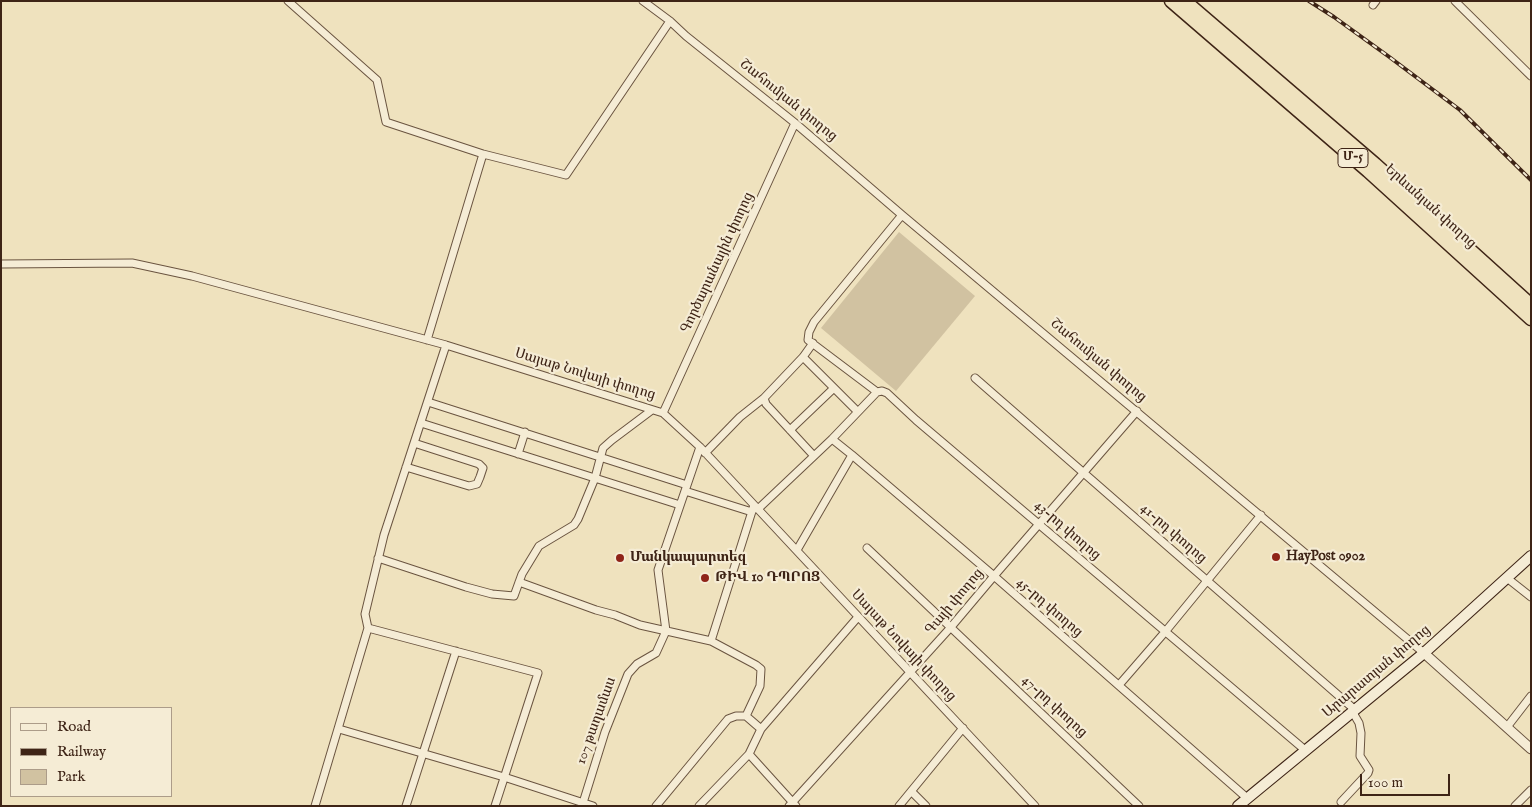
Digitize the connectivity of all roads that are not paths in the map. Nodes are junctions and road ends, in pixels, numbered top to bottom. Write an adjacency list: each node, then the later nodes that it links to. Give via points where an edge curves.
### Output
1 (288, 1): 10 (street, via 377,80 386,122)
2 (643, 1): 6 (street, Շահումյան փողոց)
3 (1171, 1): 8 (highway, Երևանյան փողոց / Մ-5)
4 (1185, 1): 8 (highway, Երևանյան փողոց / Մ-5)
5 (1455, 1): 7 (street)
6 (670, 21): 9 (street, Շահումյան փողոց); 10 (street, via 566,175)
7 (1530, 72)
8 (1288, 96): 11 (highway, Երևանյան փողոց / Մ-5)
9 (795, 124): 12 (street, Շահումյան փողոց); 28 (street, Գործարանային փողոց)
10 (483, 154): 16 (street)
11 (1371, 167): 14 (highway, Երևանյան փողոց / Մ-5); 15 (highway, Երևանյան փողոց / Մ-5)
12 (902, 215): 17 (street, via 814,322 809,332); 27 (street, Շահումյան փողոց)
13 (1, 264): 16 (street, Սայաթ Նովայի փողոց, via 132,263 192,276)
14 (1531, 306)
15 (1531, 320)
16 (427, 340): 18 (street, Սայաթ Նովայի փողոց)
17 (811, 342): 19 (street); 22 (street, 43-րդ փողոց)
18 (446, 345): 24 (street); 25 (street, Սայաթ Նովայի փողոց)
19 (803, 357): 21 (street); 23 (street)
20 (975, 378): 41 (street, 41-րդ փողոց)
21 (834, 388): 26 (street); 30 (street)
22 (877, 392): 26 (street); 47 (street, 43-րդ փողոց, via 887,393)
23 (764, 398): 30 (street); 35 (street)
24 (428, 402): 29 (street); 31 (street)
25 (652, 410): 28 (street, Սայաթ Նովայի փողոց); 38 (street, via 612,440)
26 (857, 412): 32 (street)
27 (1138, 412): 41 (street, Գայի փողոց); 46 (street, Շահումյան փողոց)
28 (663, 413): 34 (street, Սայաթ Նովայի փողոց)
29 (421, 423): 33 (street); 36 (street)
30 (790, 430): 39 (street)
31 (525, 432): 36 (street); 38 (street)
32 (832, 439): 37 (street, 45-րդ փողոց); 39 (street)
33 (414, 443): 40 (street); 40 (street, via 479,464 483,468 480,477 477,484 469,486)
34 (700, 447): 35 (street, Սայաթ Նովայի փողոց); 43 (street)
35 (705, 453): 45 (street, Սայաթ Նովայի փողոց)
36 (518, 454): 42 (street)
37 (852, 454): 49 (street); 52 (street, 45-րդ փողոց)
38 (600, 456): 42 (street); 43 (street)
39 (814, 456): 45 (street)
40 (406, 467): 51 (street)
41 (1084, 474): 47 (street, Գայի փողոց); 54 (street, 41-րդ փողոց)
42 (595, 478): 44 (street); 55 (street, via 574,525 539,546)
43 (686, 488): 44 (street); 45 (street)
44 (680, 505): 60 (street, via 658,570)
45 (754, 509): 49 (street, Սայաթ Նովայի փողոց); 62 (street)
46 (1261, 515): 54 (street); 64 (street, Շահումյան փողոց)
47 (1040, 525): 52 (street, Գայի փողոց); 61 (street, 43-րդ փողոց)
48 (867, 548): 58 (street, 47-րդ փողոց)
49 (797, 550): 57 (street, Սայաթ Նովայի փողոց)
50 (1531, 556): 53 (main road, Արարատյան փողոց)
51 (378, 558): 55 (street, via 492,594 514,596); 59 (street, via 366,614)
52 (994, 576): 58 (street, Գայի փողոց); 66 (street, 45-րդ փողոց)
53 (1508, 578): 56 (street); 64 (main road, Արարատյան փողոց)
54 (1208, 580): 61 (street); 68 (street, 41-րդ փողոց)
55 (520, 582): 60 (street, via 640,625)
56 (1531, 597)
57 (858, 617): 65 (street, Սայաթ Նովայի փողոց); 71 (street)
58 (951, 627): 65 (street, Գայի փողոց); 94 (street, 47-րդ փողոց)
59 (368, 628): 63 (street); 73 (street)
60 (666, 631): 62 (street); 83 (street, 107 թաղամաս, via 656,652 628,674)
61 (1165, 632): 66 (street); 75 (street, 43-րդ փողոց)
62 (711, 640): 69 (street, via 761,670 760,686)
63 (456, 651): 76 (street); 78 (street, via 538,673)
64 (1424, 653): 68 (main road, Արարատյան փողոց); 70 (street, Շահումյան փողոց)
65 (910, 674): 72 (street, Սայաթ Նովայի փողոց); 84 (street, Գայի փողոց)
66 (1119, 685): 81 (street, 45-րդ փողոց)
67 (1531, 696): 70 (street)
68 (1353, 710): 75 (main road, Արարատյան փողոց); 82 (street, via 1361,733 1360,756 1369,770)
69 (746, 716): 71 (street); 89 (street, via 728,719)
70 (1506, 727): 74 (street, Շահումյան փողոց)
71 (762, 728): 77 (street)
72 (963, 728): 80 (street); 93 (street, Սայաթ Նովայի փողոց)
73 (339, 729): 76 (street); 85 (street)
74 (1531, 749)
75 (1305, 750): 81 (main road, Արարատյան փողոց)
76 (423, 753): 78 (street); 86 (street)
77 (749, 754): 84 (street); 90 (street)
78 (504, 777): 83 (street); 87 (street)
79 (1531, 790): 96 (street)
80 (912, 792): 91 (street); 92 (street)
81 (1247, 798): 95 (main road, Արարատյան փողոց)
82 (1341, 802)
83 (582, 804): 88 (street)
84 (792, 804)
85 (316, 806)
86 (406, 806)
87 (496, 806)
88 (593, 806)
89 (656, 806)
90 (699, 806)
91 (899, 806)
92 (926, 806)
93 (1035, 806)
94 (1139, 806)
95 (1238, 806)
96 (1515, 806)

